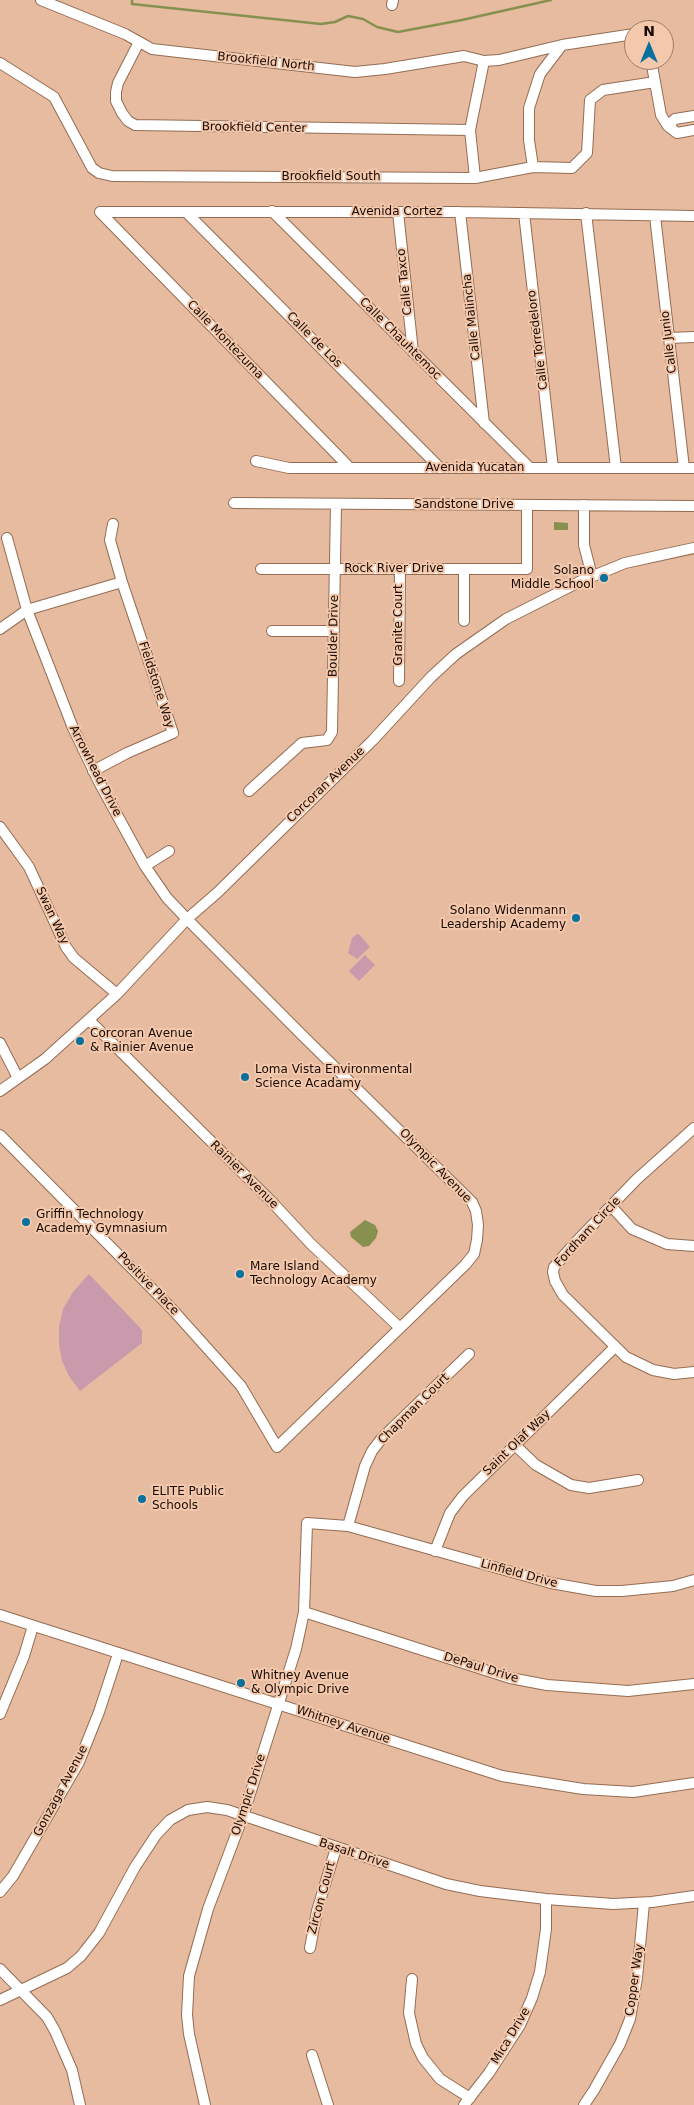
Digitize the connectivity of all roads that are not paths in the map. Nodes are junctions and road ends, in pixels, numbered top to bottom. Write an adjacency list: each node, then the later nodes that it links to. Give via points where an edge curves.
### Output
1 (41, 0): 3 (street, Brookfield North)
2 (624, 36): 4 (street)
3 (139, 42): 5 (street, Brookfield North, via 152,49 170,52 355,72 464,56); 11 (street, Brookfield Center, via 116,92 122,113 135,125)
4 (562, 45): 5 (street, Brookfield North); 13 (street, via 540,74 529,108 528,140)
5 (484, 62): 11 (street)
6 (0, 63): 14 (street, Brookfield South, via 54,97 92,168 105,175)
7 (653, 70): 8 (street)
8 (655, 82): 10 (street, via 662,115); 13 (street, Brookfield South, via 603,90 590,100 587,153 572,168)
9 (694, 116): 10 (street, via 675,119)
10 (668, 126): 12 (street, via 677,132)
11 (470, 130): 14 (street)
12 (694, 130)
13 (533, 167): 14 (street, Brookfield South)
14 (476, 178)
15 (272, 211): 17 (street, Avenida Cortez); 19 (street, Avenida Cortez); 26 (street, Calle Chauhtemoc)
16 (100, 212): 19 (street, Avenida Cortez); 30 (street, Calle Montezuma)
17 (398, 212): 18 (street, Avenida Cortez); 26 (street, Calle Taxco)
18 (460, 212): 20 (street, Avenida Cortez); 27 (street, Calle Malincha)
19 (187, 213): 31 (street, Calle de Los)
20 (524, 213): 21 (street, Avenida Cortez); 32 (street, Calle Torredeloro)
21 (586, 214): 22 (street, Avenida Cortez); 33 (street)
22 (655, 216): 23 (street, Avenida Cortez); 25 (street, Calle Junio)
23 (694, 216)
24 (694, 337): 25 (street)
25 (669, 338): 34 (street, Calle Junio)
26 (413, 352): 27 (street, Calle Chauhtemoc)
27 (484, 422): 29 (street, Calle Chauhtemoc)
28 (256, 461): 30 (street, Avenida Yucatan, via 289,468)
29 (528, 467): 31 (street, Avenida Yucatan); 32 (street, Avenida Yucatan)
30 (350, 468): 31 (street, Avenida Yucatan)
31 (440, 468)
32 (553, 468): 33 (street, Avenida Yucatan)
33 (616, 468): 34 (street, Avenida Yucatan)
34 (689, 468)
35 (234, 504): 36 (street, Sandstone Drive)
36 (336, 504): 37 (street, Sandstone Drive); 44 (street, Boulder Drive)
37 (527, 505): 38 (street, Sandstone Drive); 46 (street, Rock River Drive, via 527,569)
38 (584, 505): 39 (street, Sandstone Drive); 47 (street, via 584,545)
39 (694, 506)
40 (113, 524): 48 (street, via 110,540)
41 (6, 538): 49 (street, Arrowhead Drive)
42 (694, 548): 47 (street, Corcoran Avenue, via 625,563)
43 (261, 569): 44 (street, Rock River Drive)
44 (335, 569): 45 (street, Rock River Drive); 52 (street, Boulder Drive)
45 (400, 569): 46 (street, Rock River Drive); 54 (street, Granite Court)
46 (464, 569): 50 (street)
47 (592, 576): 60 (street, Corcoran Avenue, via 506,619 456,654)
48 (122, 582): 49 (street); 55 (street, Fieldstone Way, via 173,733)
49 (27, 610): 51 (street); 55 (street, Arrowhead Drive, via 73,728)
50 (464, 622)
51 (0, 629)
52 (334, 631): 53 (street); 56 (street, Boulder Drive, via 334,708 328,740 302,743)
53 (272, 632)
54 (399, 681)
55 (94, 771): 59 (street, Arrowhead Drive)
56 (249, 791)
57 (0, 827): 61 (street, Swan Way, via 29,867 66,947 74,958)
58 (169, 851): 59 (street)
59 (145, 866): 60 (street, Arrowhead Drive, via 167,898)
60 (187, 919): 61 (street, Corcoran Avenue); 70 (street, Olympic Avenue, via 472,1202 478,1225 474,1254)
61 (117, 994): 62 (street, Corcoran Avenue)
62 (90, 1020): 64 (street, Corcoran Avenue); 70 (street, Rainier Avenue, via 311,1244)
63 (0, 1043): 64 (street)
64 (18, 1078): 65 (street, Corcoran Avenue)
65 (0, 1091)
66 (694, 1128): 68 (street, Fordham Circle)
67 (0, 1135): 75 (street, Positive Place, via 172,1309 240,1386)
68 (611, 1206): 69 (street, via 632,1229 666,1244); 71 (street, Fordham Circle, via 559,1261 553,1272 563,1295)
69 (694, 1246)
70 (399, 1327): 75 (street, Olympic Avenue)
71 (615, 1347): 73 (street, Fordham Circle, via 626,1357 654,1370 674,1374); 74 (street, Saint Olaf Way)
72 (469, 1354): 77 (street, Chapman Court, via 372,1451)
73 (694, 1372)
74 (516, 1446): 76 (street, via 536,1465 571,1485 589,1488); 78 (street, Saint Olaf Way, via 463,1496 450,1513)
75 (277, 1447)
76 (638, 1480)
77 (348, 1526): 78 (street, Linfield Drive); 80 (street, Olympic Drive, via 307,1523)
78 (435, 1550): 79 (street, Linfield Drive, via 550,1583 596,1590 673,1586)
79 (694, 1580)
80 (304, 1612): 84 (street, DePaul Drive, via 510,1678 547,1685 628,1691); 85 (street, Olympic Drive)
81 (0, 1615): 82 (street, Whitney Avenue)
82 (33, 1626): 83 (street, Whitney Avenue); 86 (street)
83 (118, 1654): 85 (street, Whitney Avenue); 90 (street, Gonzaga Avenue, via 79,1762 13,1876)
84 (694, 1684)
85 (278, 1705): 87 (street, Whitney Avenue, via 502,1776 584,1790 633,1792); 88 (street, Olympic Drive)
86 (0, 1714)
87 (694, 1784)
88 (243, 1816): 89 (street, Basalt Drive); 97 (street, Basalt Drive, via 207,1807 188,1810 170,1820 135,1867 88,1948 67,1968); 102 (street, Olympic Drive, via 208,1909 189,1976 187,2015)
89 (336, 1848): 92 (street, Basalt Drive, via 446,1884); 94 (street, Zircon Court, via 317,1911)
90 (0, 1892)
91 (694, 1896): 93 (street, Basalt Drive)
92 (546, 1899): 93 (street, Basalt Drive); 100 (street, Mica Drive, via 540,1972 532,1998 520,2026)
93 (644, 1903): 104 (street, Copper Way, via 630,2018 620,2044)
94 (310, 1948)
95 (0, 1969): 97 (street)
96 (412, 1979): 100 (street, via 409,2012 416,2044 440,2079)
97 (21, 1990): 98 (street, Basalt Drive); 101 (street, via 47,2017 55,2031 72,2070)
98 (0, 2000)
99 (312, 2055): 103 (street)
100 (467, 2101)
101 (80, 2105)
102 (205, 2105)
103 (328, 2105)
104 (584, 2105)

